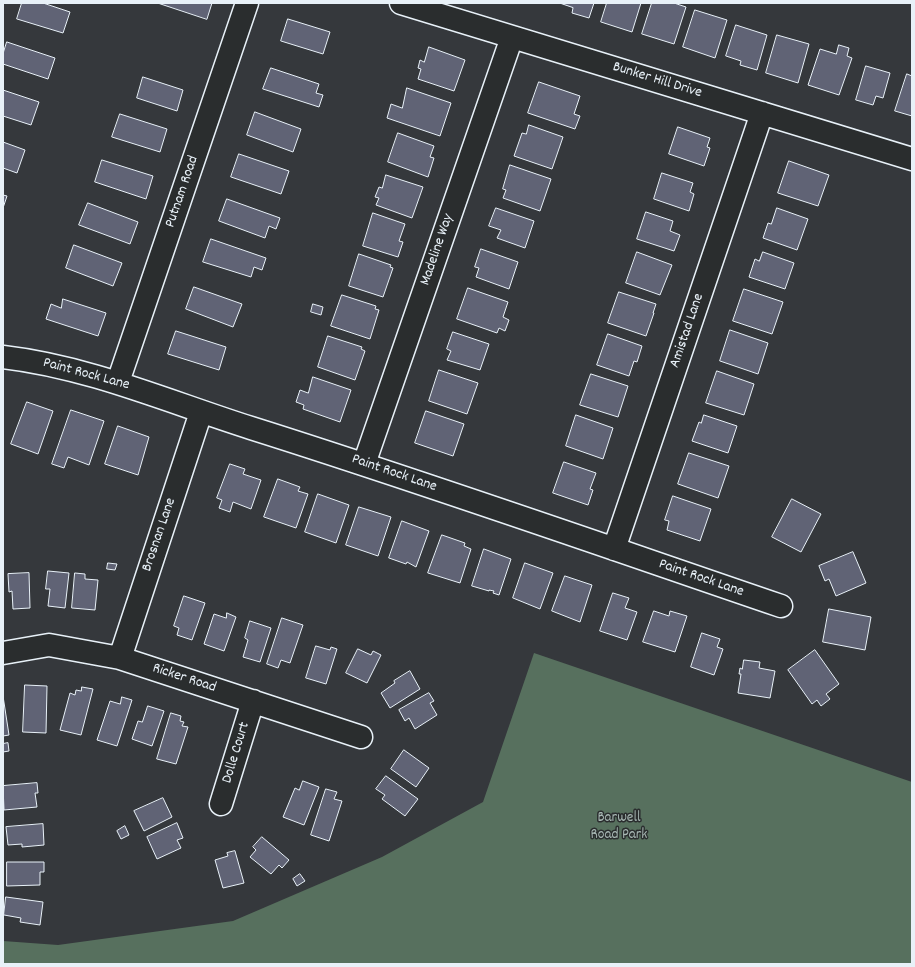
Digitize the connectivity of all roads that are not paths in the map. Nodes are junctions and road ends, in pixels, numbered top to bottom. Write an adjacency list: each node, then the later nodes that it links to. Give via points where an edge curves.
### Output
1 (247, 3): 7 (street, Putnam Road)
2 (401, 3): 3 (street, Bunker Hill Drive)
3 (512, 37): 4 (street, Bunker Hill Drive); 9 (street, Madeline Way)
4 (762, 113): 5 (street, Bunker Hill Drive); 10 (street, Amistad Lane)
5 (912, 159)
6 (3, 357): 7 (street, Paint Rock Lane, via 80,371)
7 (118, 382): 8 (street, Paint Rock Lane)
8 (201, 412): 9 (street, Paint Rock Lane); 13 (street, Brosnan Lane)
9 (364, 464): 10 (street, Paint Rock Lane)
10 (614, 549): 11 (street, Paint Rock Lane)
11 (781, 606)
12 (3, 654): 13 (street, Ricker Road, via 49,645)
13 (120, 658): 14 (street, Ricker Road)
14 (253, 701): 15 (street, Ricker Road); 16 (street, Dolle Court)
15 (361, 737)
16 (221, 804)

